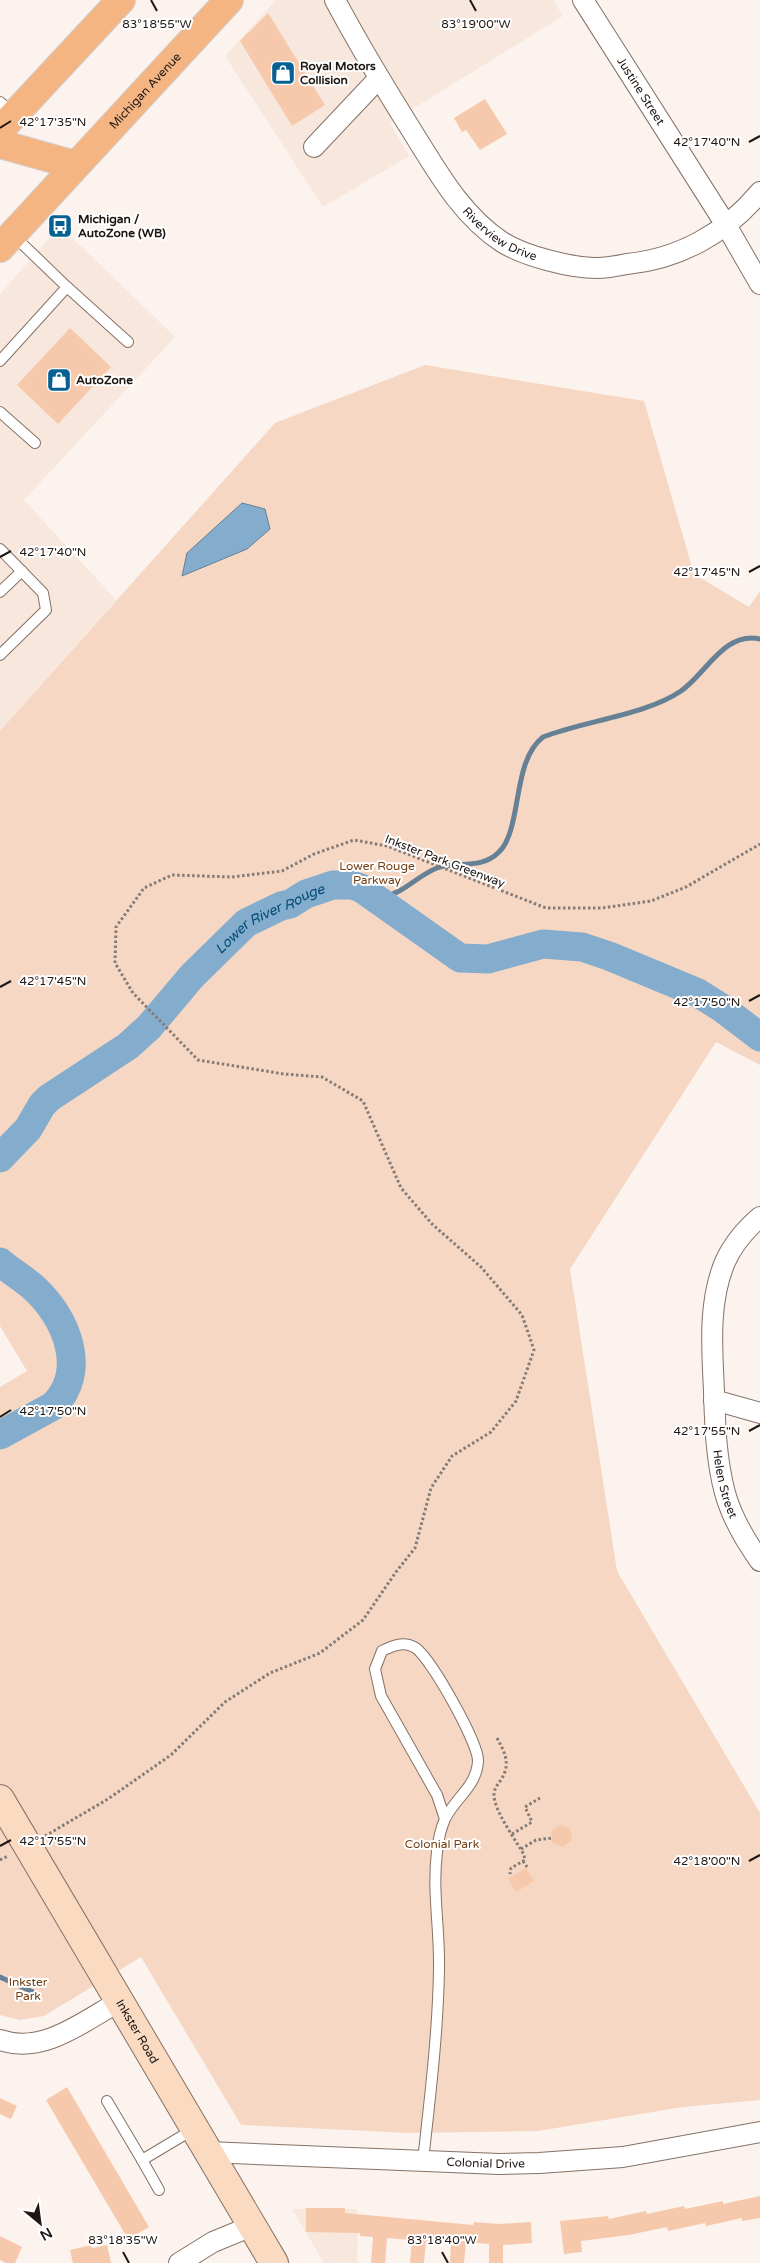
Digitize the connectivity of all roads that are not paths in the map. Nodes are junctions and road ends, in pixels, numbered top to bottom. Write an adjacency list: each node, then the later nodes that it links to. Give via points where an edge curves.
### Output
1 (229, 0): 9 (main road, Michigan Avenue)
2 (335, 0): 5 (street, Riverview Drive)
3 (583, 0): 11 (street, Justine Street)
4 (119, 1): 6 (main road)
5 (379, 78): 8 (street); 11 (street, Riverview Drive, via 461,205 502,242 524,253 596,268 636,264 696,244)
6 (5, 116)
7 (0, 144): 9 (main road)
8 (314, 147)
9 (75, 165): 12 (main road, Michigan Avenue)
10 (760, 192): 11 (street, Riverview Drive)
11 (726, 225): 13 (street, Justine Street)
12 (6, 241): 14 (lane)
13 (760, 284)
14 (67, 287): 15 (lane); 16 (lane)
15 (128, 342)
16 (0, 361)
17 (0, 412): 18 (lane)
18 (35, 443)
19 (0, 549): 20 (lane)
20 (22, 571): 21 (lane); 22 (lane, via 43,593 46,610)
21 (0, 592)
22 (0, 655)
23 (760, 1217): 24 (street, Helen Street, via 742,1234 721,1275 714,1312)
24 (714, 1400): 25 (street); 26 (street, Helen Street, via 716,1440 726,1494 743,1536)
25 (760, 1413)
26 (760, 1560)
27 (3, 1810): 29 (main road, Inkster Road)
28 (445, 1819): 28 (lane, via 471,1785 478,1760 474,1746 431,1664 414,1647 396,1644 382,1652 375,1669 381,1696 437,1795); 36 (lane, via 437,1851 438,2023)
29 (120, 2001): 30 (street, via 49,2040 21,2045); 32 (main road, Inkster Road)
30 (0, 2040)
31 (107, 2102): 35 (lane)
32 (195, 2128): 34 (main road, Inkster Road); 35 (lane)
33 (760, 2132): 36 (street, Colonial Drive, via 623,2157 579,2161 499,2164)
34 (208, 2152): 36 (street, Colonial Drive); 38 (main road, Inkster Road)
35 (142, 2160): 37 (lane)
36 (423, 2161)
37 (159, 2190)
38 (252, 2226): 39 (street, via 214,2242); 40 (main road, Inkster Road)
39 (179, 2263)
40 (274, 2263)

